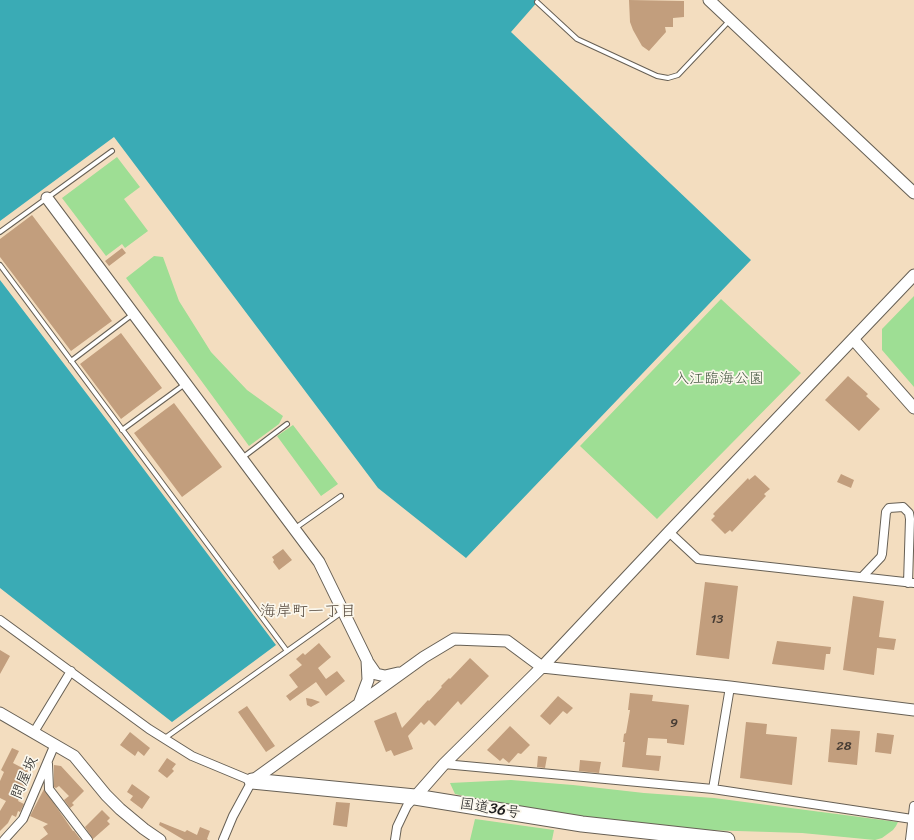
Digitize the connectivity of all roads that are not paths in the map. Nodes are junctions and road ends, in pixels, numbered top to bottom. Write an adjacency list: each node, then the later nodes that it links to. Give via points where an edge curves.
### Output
1 (709, 0): 3 (street)
2 (537, 2): 3 (lane, via 577,39 657,76 668,78 678,74)
3 (730, 20): 5 (street)
4 (112, 150): 6 (lane)
5 (914, 193)
6 (47, 198): 7 (lane); 10 (street)
7 (0, 232)
8 (0, 265): 12 (lane)
9 (914, 275): 11 (street)
10 (134, 314): 12 (lane); 13 (street)
11 (853, 339): 14 (street); 20 (street)
12 (71, 361): 16 (lane)
13 (185, 383): 16 (lane); 17 (street)
14 (914, 408)
15 (287, 424): 17 (lane)
16 (122, 430): 25 (lane)
17 (242, 458): 19 (street)
18 (341, 496): 19 (lane)
19 (294, 529): 23 (street, via 319,562)
20 (669, 532): 21 (street, via 698,559); 27 (street)
21 (862, 577): 22 (street); 22 (street, via 881,557 886,512 889,508 903,507 909,513 910,519)
22 (911, 583)
23 (343, 611): 25 (lane); 26 (street)
24 (0, 620): 28 (street)
25 (287, 651): 35 (lane)
26 (367, 660): 29 (street, via 376,674 385,676); 31 (street, via 368,680)
27 (542, 667): 29 (street, via 507,641 454,639); 30 (street); 38 (street)
28 (71, 671): 34 (street); 35 (street)
29 (404, 672): 31 (street)
30 (730, 687): 32 (street); 40 (street)
31 (359, 704): 39 (street)
32 (914, 710)
33 (0, 713): 34 (street)
34 (34, 732): 36 (street)
35 (164, 738): 39 (street, via 192,756)
36 (55, 744): 37 (street, 問屋坂); 46 (street, via 74,756 120,809)
37 (48, 761): 44 (street, 問屋坂, via 23,819); 45 (street, via 49,789)
38 (444, 764): 40 (street); 41 (street)
39 (252, 781): 41 (highway, 国道36号); 47 (street)
40 (713, 789): 43 (street)
41 (415, 797): 48 (street, via 407,806); 49 (highway, 国道36号, via 582,824)
42 (914, 806): 43 (street)
43 (912, 819): 50 (street)
44 (4, 840)
45 (88, 840)
46 (160, 840)
47 (223, 840)
48 (394, 840)
49 (727, 840)
50 (910, 840)

